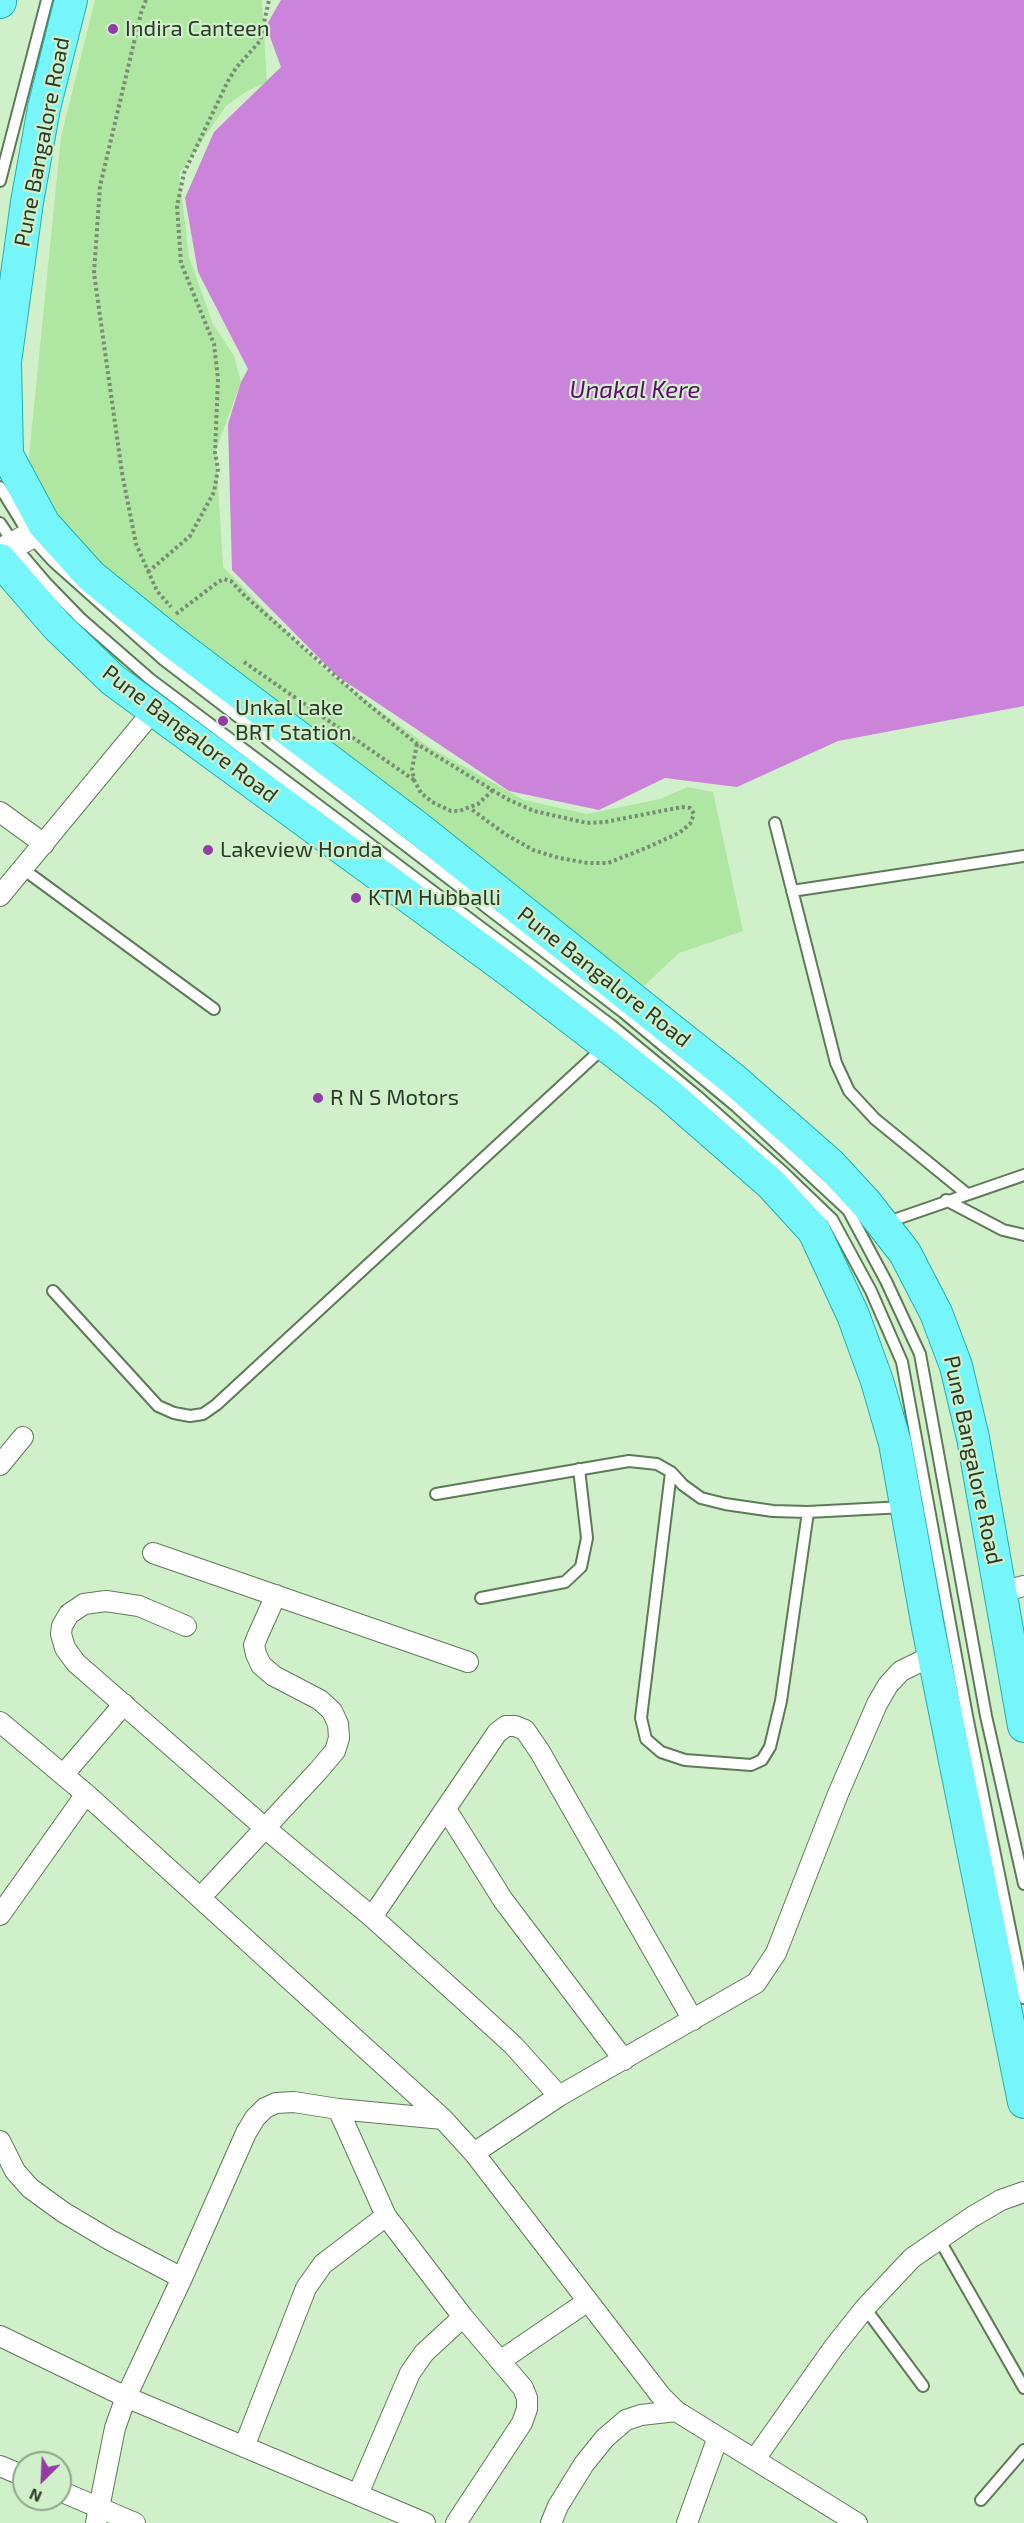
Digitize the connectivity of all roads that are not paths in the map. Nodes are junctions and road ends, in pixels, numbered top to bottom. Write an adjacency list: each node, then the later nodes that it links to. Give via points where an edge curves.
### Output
1 (47, 0): 3 (lane)
2 (71, 0): 4 (main road, Pune Bangalore Road, via 44,108 27,202 4,362)
3 (0, 181)
4 (3, 422): 6 (main road, Pune Bangalore Road)
5 (0, 487): 6 (lane)
6 (15, 540): 7 (main road, Pune Bangalore Road, via 57,626 113,680); 20 (main road, Pune Bangalore Road, via 174,622 418,828 733,1079 830,1164); 44 (lane, via 80,587 164,660 622,1012 737,1107 848,1210 920,1354 986,1716); 48 (lane, via 80,618 150,679 611,1025 714,1111 832,1219 871,1291 902,1362)
7 (153, 711): 10 (street); 16 (main road, Pune Bangalore Road, via 287,806)
8 (0, 812): 10 (street)
9 (775, 823): 13 (lane)
10 (44, 844): 12 (street)
11 (1024, 856): 13 (lane)
12 (23, 869): 14 (street); 15 (lane)
13 (792, 891): 18 (lane, via 836,1063 849,1091 875,1119)
14 (0, 896)
15 (214, 1009)
16 (606, 1045): 22 (lane, via 203,1414 182,1414 158,1406); 28 (main road, Pune Bangalore Road, via 771,1184 814,1231 853,1315 877,1381)
17 (1024, 1175): 18 (lane)
18 (968, 1194): 19 (lane)
19 (946, 1200): 20 (lane); 21 (lane, via 1003,1230)
20 (882, 1224): 31 (main road, Pune Bangalore Road, via 905,1253 926,1293 956,1366)
21 (1024, 1235)
22 (53, 1291)
23 (23, 1437): 24 (street)
24 (0, 1465)
25 (579, 1469): 26 (lane, via 629,1461 657,1464); 27 (lane); 33 (lane, via 587,1538 581,1567 565,1582)
26 (671, 1472): 29 (lane, via 701,1498 772,1511); 29 (lane, via 641,1718 646,1739 661,1752 685,1760 752,1765 762,1760 770,1748 781,1701)
27 (436, 1494)
28 (908, 1506): 29 (lane); 35 (main road, Pune Bangalore Road)
29 (808, 1512)
30 (153, 1553): 32 (street)
31 (1012, 1589): 39 (main road, Pune Bangalore Road)
32 (276, 1595): 36 (street); 43 (street, via 254,1645 256,1654 261,1665 274,1676 320,1700 332,1711 339,1738 335,1751)
33 (481, 1598)
34 (186, 1626): 37 (street, via 139,1606 106,1601 84,1604 69,1614 61,1634 65,1648 76,1663)
35 (934, 1655): 49 (street, via 901,1671 877,1704 776,1953 756,1983); 52 (main road, Pune Bangalore Road)
36 (468, 1662)
37 (124, 1704): 40 (street); 43 (street)
38 (0, 1722): 40 (street)
39 (1024, 1726)
40 (63, 1775): 41 (street)
41 (86, 1794): 45 (street); 46 (street)
42 (446, 1809): 47 (street); 49 (street, via 497,1733 506,1726 525,1730); 50 (street, via 503,1900)
43 (265, 1828): 45 (street); 47 (street)
44 (1024, 1884)
45 (200, 1898): 54 (street)
46 (0, 1915)
47 (372, 1917): 51 (street, via 513,2045)
48 (1024, 1998)
49 (693, 2020): 50 (street)
50 (624, 2060): 51 (street)
51 (560, 2096): 56 (street)
52 (1024, 2102)
53 (338, 2109): 54 (street); 58 (street); 60 (street, via 276,2103 255,2118)
54 (443, 2119): 56 (street)
55 (0, 2141): 60 (street, via 15,2171 30,2188 100,2235)
56 (474, 2153): 61 (street)
57 (1024, 2192): 59 (street, via 1002,2200)
58 (386, 2216): 63 (street); 71 (street, via 323,2264 306,2288)
59 (939, 2239): 62 (street, via 912,2258); 67 (lane)
60 (182, 2278): 68 (street)
61 (588, 2301): 65 (street); 69 (street)
62 (865, 2308): 66 (lane); 73 (street)
63 (463, 2317): 65 (street); 74 (street, via 424,2353 410,2373)
64 (0, 2336): 68 (street)
65 (500, 2361): 80 (street, via 522,2388 527,2409 522,2423)
66 (923, 2386)
67 (1024, 2388)
68 (126, 2397): 71 (street); 77 (street, via 115,2428)
69 (676, 2411): 70 (street); 81 (street, via 626,2420 605,2438 584,2464)
70 (718, 2437): 73 (street); 82 (street)
71 (244, 2447): 74 (street)
72 (1024, 2450): 76 (lane)
73 (755, 2459): 83 (street)
74 (358, 2494): 79 (street)
75 (72, 2499): 77 (street)
76 (981, 2500)
77 (97, 2515): 78 (street)
78 (135, 2523)
79 (425, 2523)
80 (456, 2523)
81 (551, 2523)
82 (687, 2523)
83 (857, 2523)

